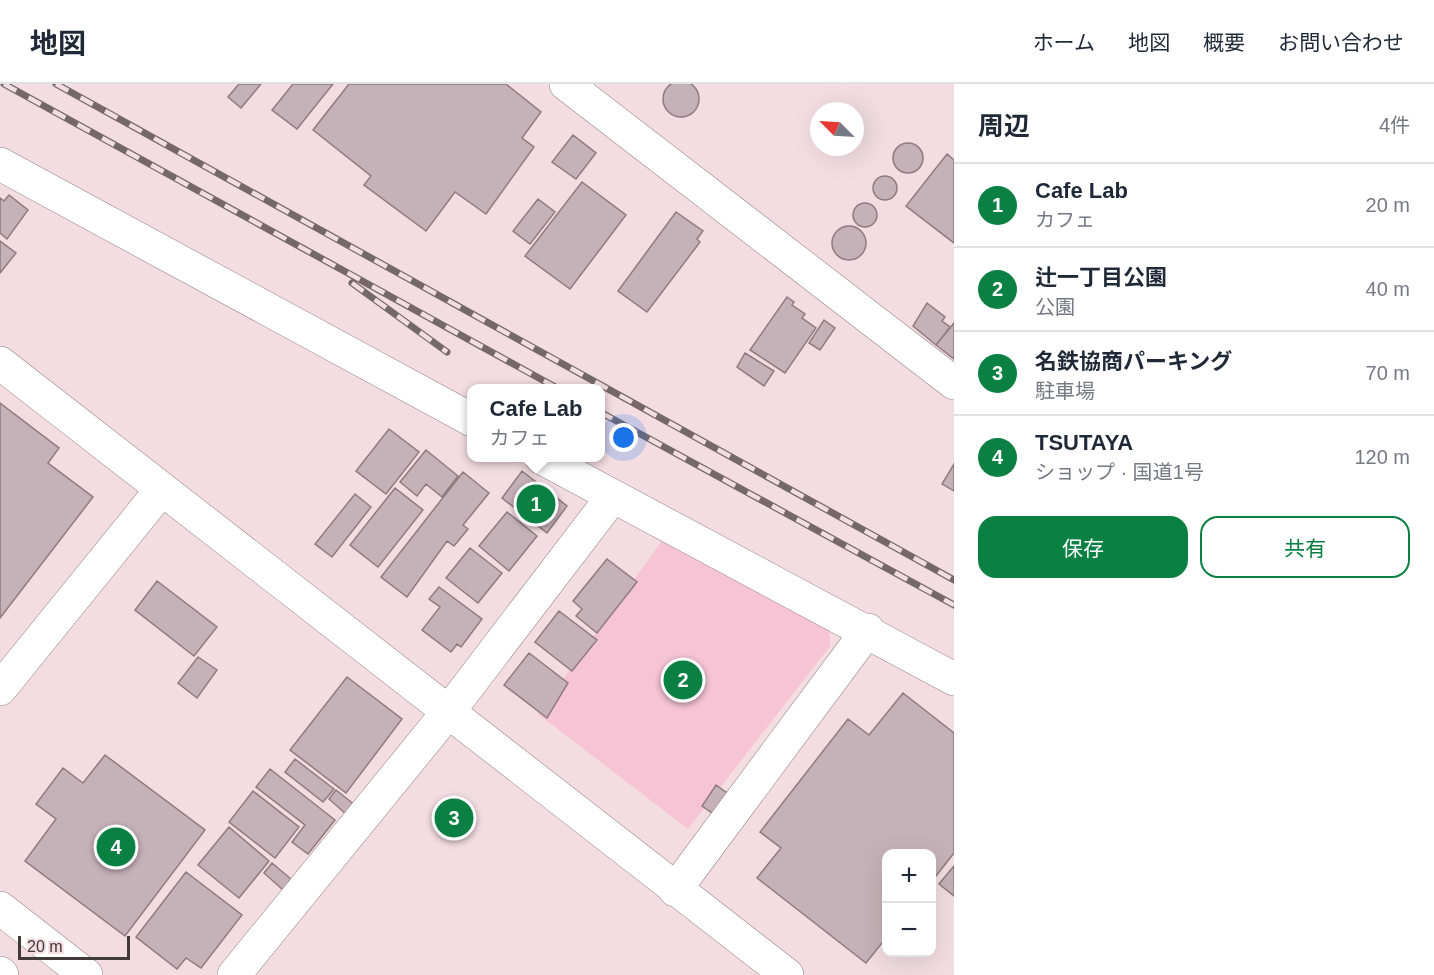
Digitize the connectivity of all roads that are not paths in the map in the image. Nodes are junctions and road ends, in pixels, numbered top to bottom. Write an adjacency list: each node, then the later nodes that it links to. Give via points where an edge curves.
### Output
1 (566, 84): 4 (main road)
2 (0, 164): 5 (main road)
3 (0, 363): 7 (main road)
4 (954, 383)
5 (467, 418)
6 (549, 462): 8 (main road)
7 (162, 489): 11 (main road); 12 (main road)
8 (613, 496): 9 (main road); 12 (main road)
9 (868, 630): 10 (main road); 13 (main road)
10 (954, 679)
11 (0, 689)
12 (449, 711): 13 (main road); 16 (main road)
13 (675, 890): 17 (main road)
14 (0, 908): 15 (main road)
15 (86, 975)
16 (234, 975)
17 (787, 975)

